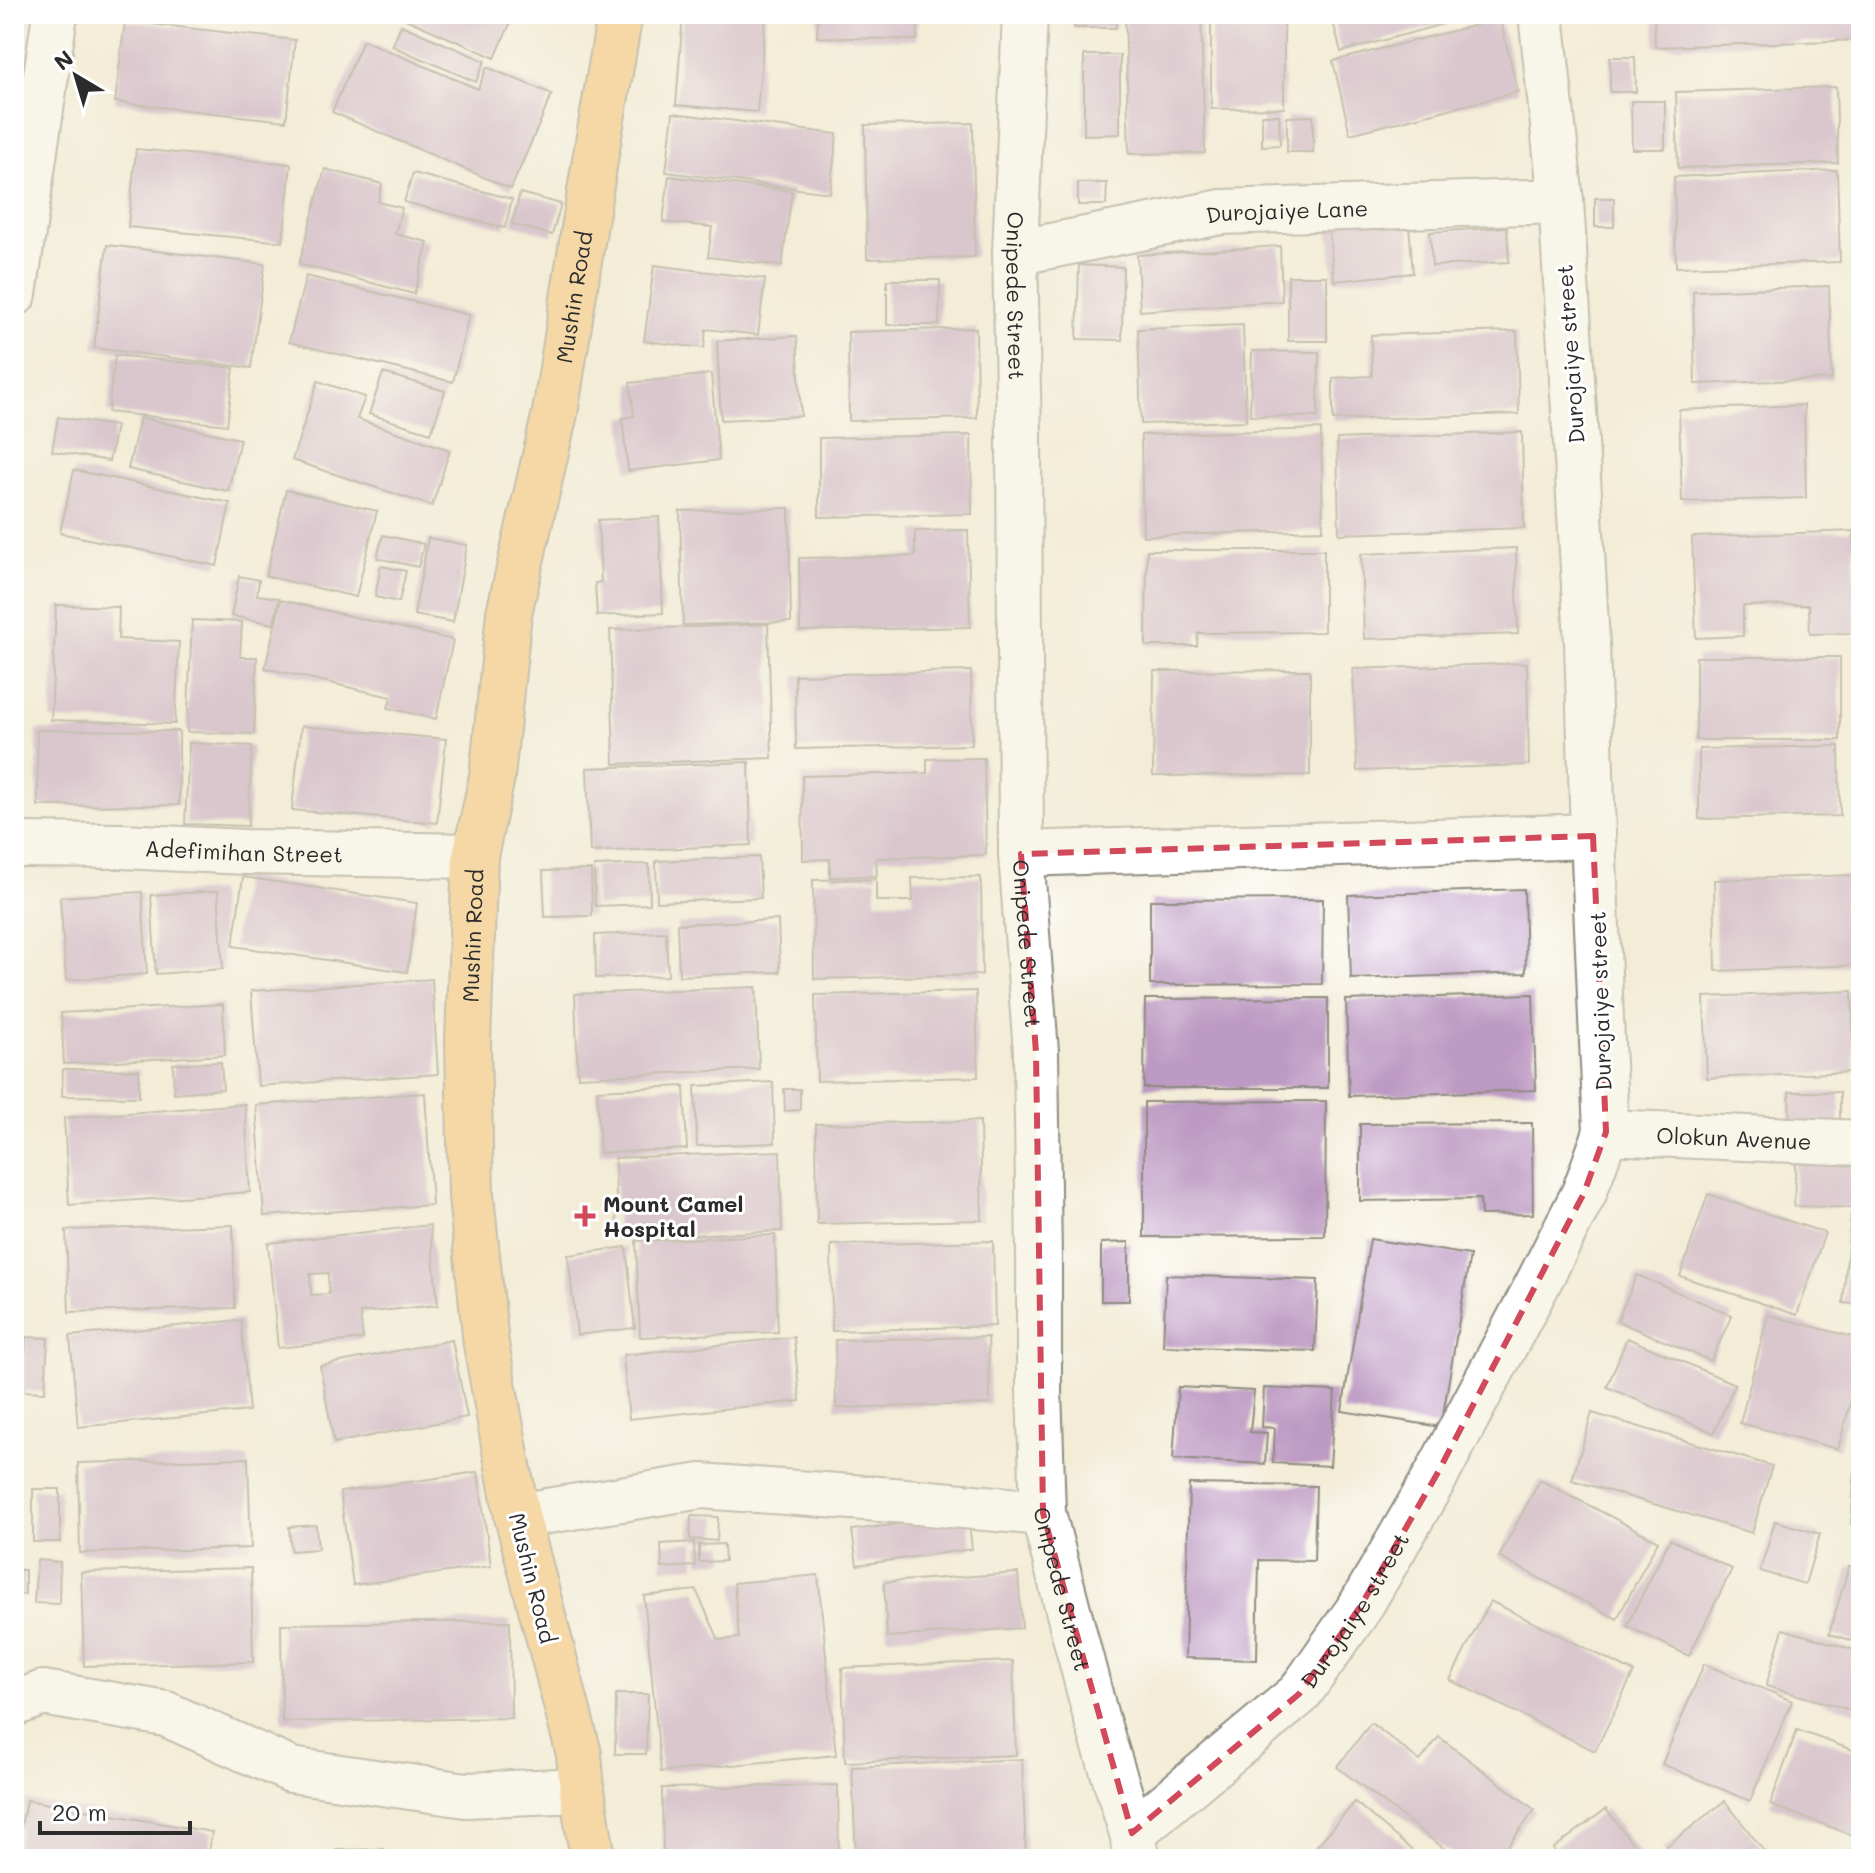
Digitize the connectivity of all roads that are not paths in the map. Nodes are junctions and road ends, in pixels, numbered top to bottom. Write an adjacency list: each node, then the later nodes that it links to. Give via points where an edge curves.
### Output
1 (55, 14): 7 (street)
2 (620, 14): 11 (main road, Mushin Road, via 555,413 509,613 492,777)
3 (1025, 14): 6 (street, Onipede Street)
4 (1541, 14): 5 (street, Durojaiye street)
5 (1561, 201): 6 (street, Durojaiye Lane, via 1221,212); 8 (street, Durojaiye street)
6 (1015, 253): 10 (street, Onipede Street)
7 (14, 294)
8 (1593, 836): 10 (street); 12 (street, Durojaiye street)
9 (14, 845): 11 (street, Adefimihan Street)
10 (1021, 854): 14 (street, Onipede Street, via 1036,1052)
11 (475, 856): 15 (main road, Mushin Road, via 468,1041 471,1196 486,1344)
12 (1606, 1132): 13 (street, Olokun Avenue); 18 (street, Durojaiye street, via 1584,1193 1541,1277 1360,1607 1299,1694)
13 (1861, 1143)
14 (1043, 1513): 15 (street, via 701,1486); 18 (street, Onipede Street)
15 (517, 1516): 17 (main road, Mushin Road, via 579,1754)
16 (14, 1704): 17 (street, via 43,1693 166,1714 291,1770 466,1795)
17 (582, 1790): 19 (main road, Mushin Road)
18 (1135, 1846)
19 (593, 1859)

